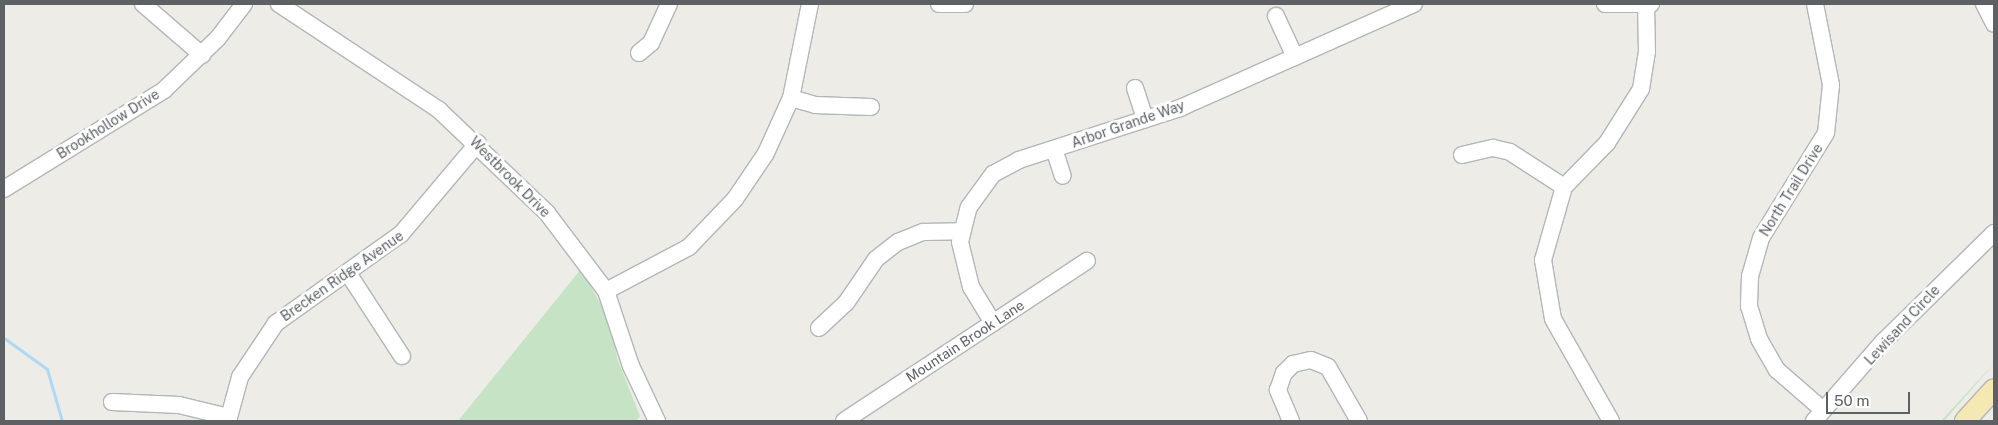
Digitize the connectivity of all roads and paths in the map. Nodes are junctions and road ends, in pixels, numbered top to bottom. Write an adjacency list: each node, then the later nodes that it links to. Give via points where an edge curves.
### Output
1 (143, 4): 16 (street)
2 (244, 4): 16 (street, Brookhollow Drive)
3 (279, 4): 22 (street, Westbrook Drive, via 392,77)
4 (669, 4): 15 (street, via 651,43)
5 (810, 4): 19 (street)
6 (939, 4): 7 (street)
7 (965, 4)
8 (1414, 4): 17 (street, Arbor Grande Way)
9 (1605, 4): 10 (street)
10 (1648, 4): 26 (street, via 1647,52 1640,88 1608,143)
11 (1815, 4): 38 (street, North Trail Drive, via 1831,85 1826,133 1760,238 1750,276 1749,306 1759,339 1777,370)
12 (1984, 4): 14 (street)
13 (1276, 16): 17 (street)
14 (1994, 24)
15 (638, 53)
16 (202, 55): 27 (street, Brookhollow Drive, via 146,102)
17 (1295, 57): 21 (street, Arbor Grande Way, via 1180,108)
18 (1135, 88): 21 (street)
19 (791, 98): 20 (street, via 815,105); 32 (street, via 766,153 735,199 689,247)
20 (871, 107)
21 (1145, 119): 23 (street, Arbor Grande Way)
22 (478, 143): 31 (street, Brecken Ridge Avenue, via 418,219); 32 (street, Westbrook Drive, via 547,213)
23 (1054, 149): 25 (street); 28 (street, Arbor Grande Way, via 1019,160 993,174 969,207)
24 (1462, 155): 26 (street, via 1493,148 1510,152)
25 (1063, 176)
26 (1564, 187): 44 (street, via 1544,260 1546,294 1553,318)
27 (4, 189)
28 (962, 231): 33 (street, Arbor Grande Way, via 962,263); 34 (street, via 923,232 898,242 876,259 846,303)
29 (1994, 233): 38 (street, Lewisand Circle, via 1883,342)
30 (1087, 260): 33 (street, Mountain Brook Lane)
31 (348, 272): 35 (street); 40 (street, Brecken Ridge Avenue, via 276,323 252,353)
32 (606, 290): 41 (street, Westbrook Drive, via 631,366)
33 (993, 323): 39 (street, Mountain Brook Lane)
34 (819, 328)
35 (402, 356)
36 (1994, 390): 45 (main road)
37 (112, 402): 40 (street, via 179,405)
38 (1819, 415)
39 (854, 418)
40 (229, 419)
41 (657, 421)
42 (1291, 421): 43 (street, via 1278,390 1284,373 1293,364 1310,360 1328,367)
43 (1359, 421)
44 (1611, 421)
45 (1965, 421)

